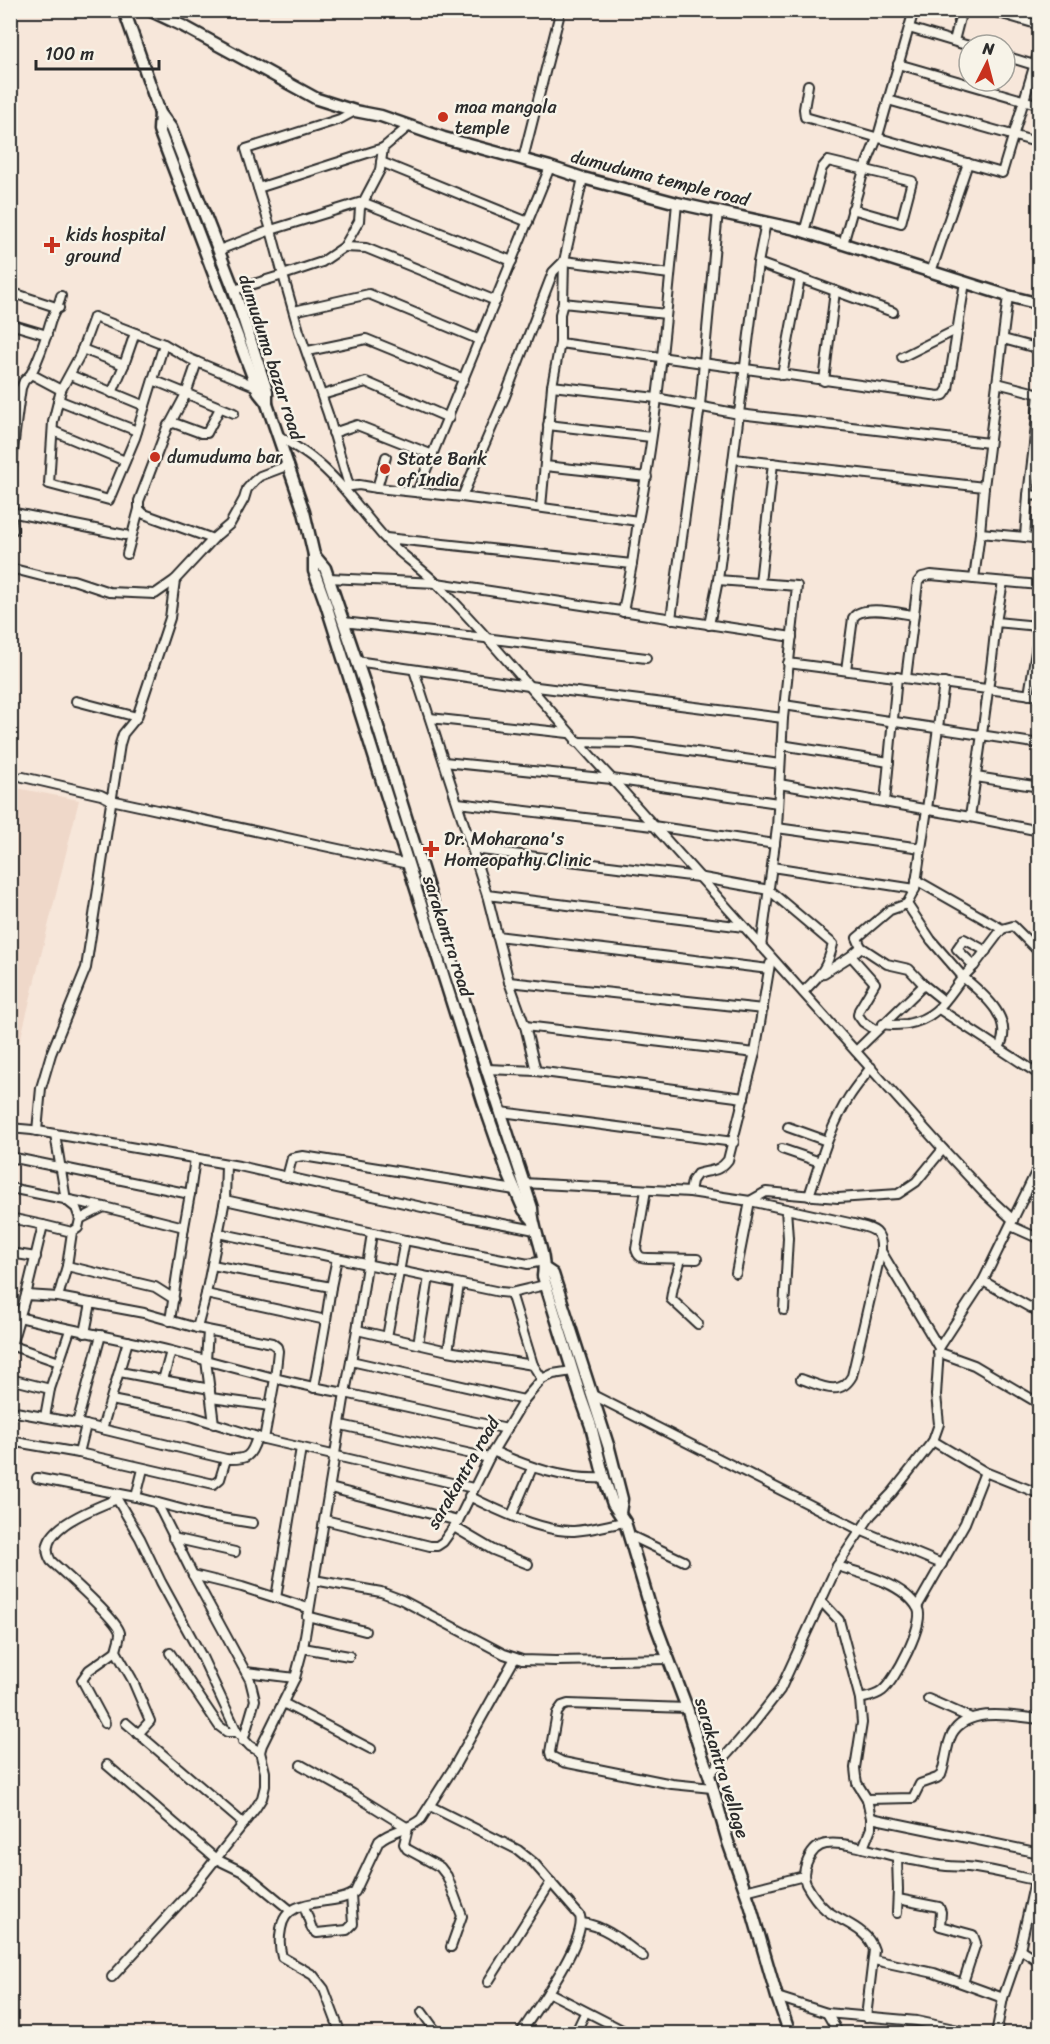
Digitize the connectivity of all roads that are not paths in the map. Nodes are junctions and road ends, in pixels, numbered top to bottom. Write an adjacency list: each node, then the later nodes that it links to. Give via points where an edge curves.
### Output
1 (124, 10): 21 (street, dumuduma bazar road)
2 (149, 10): 20 (street, dumuduma temple road, via 317,99)
3 (914, 10): 9 (street)
4 (962, 10): 10 (street)
5 (988, 10): 6 (street)
6 (1007, 13): 8 (street)
7 (559, 17): 27 (street)
8 (1040, 25)
9 (909, 28): 10 (street); 14 (street)
10 (954, 41): 11 (street)
11 (957, 42)
12 (1040, 47): 15 (street)
13 (1017, 59): 15 (street)
14 (898, 64): 17 (street); 18 (street)
15 (1036, 64): 18 (street)
16 (808, 85): 23 (street, via 805,117)
17 (888, 100): 23 (street); 24 (street)
18 (1025, 100): 19 (street); 24 (street)
19 (1040, 105)
20 (355, 111): 22 (street, dumuduma temple road); 33 (street, via 246,149)
21 (160, 113): 44 (street, dumuduma bazar road, via 171,128); 90 (street, via 159,129)
22 (410, 126): 26 (street); 27 (street, dumuduma temple road)
23 (878, 136): 29 (street); 31 (street)
24 (1014, 136): 25 (street); 29 (street, via 1002,173)
25 (1040, 143)
26 (383, 148): 28 (street); 33 (street)
27 (523, 159): 30 (street, dumuduma temple road)
28 (381, 162): 34 (street); 38 (street)
29 (968, 163): 48 (street)
30 (550, 167): 32 (street, dumuduma temple road); 38 (street)
31 (864, 170): 36 (street); 36 (street, via 912,181 901,223); 41 (street, via 828,161 824,164)
32 (583, 178): 35 (street, dumuduma temple road); 46 (street)
33 (258, 188): 40 (street)
34 (362, 202): 40 (street); 43 (street, via 359,221); 45 (street)
35 (677, 203): 37 (street, dumuduma temple road); 49 (street)
36 (852, 209): 42 (street)
37 (718, 211): 39 (street, dumuduma temple road); 79 (street)
38 (528, 222): 45 (street)
39 (766, 222): 41 (street, dumuduma temple road); 47 (street)
40 (271, 230): 44 (street); 50 (street)
41 (804, 232): 42 (street, dumuduma temple road)
42 (843, 244): 48 (street, dumuduma temple road)
43 (344, 247): 50 (street, via 322,262); 58 (street, via 366,248)
44 (219, 250): 53 (street, dumuduma bazar road)
45 (512, 261): 58 (street)
46 (564, 261): 49 (street); 59 (street); 128 (street, via 553,272)
47 (758, 263): 51 (street); 81 (street)
48 (931, 272): 52 (street, dumuduma temple road)
49 (670, 274): 64 (street)
50 (283, 275): 53 (street); 62 (street)
51 (800, 278): 54 (street); 84 (street)
52 (965, 282): 57 (street, dumuduma temple road); 66 (street)
53 (234, 290): 98 (street, dumuduma bazar road, via 267,391)
54 (835, 291): 63 (street); 87 (street)
55 (10, 292): 61 (street)
56 (61, 296): 61 (street)
57 (1008, 296): 60 (street, dumuduma temple road); 69 (street)
58 (496, 301): 70 (street)
59 (563, 303): 64 (street); 71 (street)
60 (1040, 304)
61 (59, 308): 68 (street)
62 (294, 311): 70 (street, via 369,294); 75 (street)
63 (893, 312)
64 (666, 315): 76 (street)
65 (10, 324): 68 (street)
66 (958, 329): 77 (street); 87 (street, via 944,394 927,396)
67 (135, 333): 72 (street); 73 (street, via 94,317); 80 (street)
68 (47, 335): 82 (street)
69 (1002, 339): 74 (street); 88 (street)
70 (480, 340): 85 (street)
71 (560, 343): 76 (street); 89 (street)
72 (164, 344): 78 (street); 86 (street)
73 (82, 349): 80 (street); 83 (street)
74 (1040, 349)
75 (308, 351): 85 (street, via 366,339); 94 (street)
76 (661, 357): 79 (street); 96 (street)
77 (902, 357)
78 (197, 362): 90 (street); 93 (street)
79 (703, 363): 81 (street); 99 (street)
80 (124, 365): 92 (street)
81 (745, 370): 84 (street); 103 (street)
82 (31, 374): 91 (street); 131 (street, via 21,388 18,408)
83 (69, 375): 91 (street); 92 (street)
84 (782, 375): 87 (street)
85 (464, 379): 104 (street)
86 (153, 380): 93 (street); 100 (street)
87 (824, 381)
88 (997, 382): 95 (street); 112 (street)
89 (552, 386): 96 (street); 106 (street)
90 (257, 387): 98 (street)
91 (61, 390): 97 (street)
92 (112, 393): 100 (street)
93 (186, 393): 101 (street); 105 (street)
94 (322, 394): 104 (street, via 366,382); 109 (street)
95 (1039, 394): 113 (street)
96 (656, 398): 99 (street); 111 (street)
97 (58, 400): 107 (street); 108 (street)
98 (267, 404): 110 (street, dumuduma bazar road)
99 (700, 405): 103 (street); 154 (street)
100 (145, 406): 108 (street)
101 (220, 408): 102 (street); 105 (street, via 207,433)
102 (234, 414)
103 (739, 414): 112 (street); 116 (street)
104 (448, 418): 114 (street)
105 (170, 423): 130 (street)
106 (549, 425): 111 (street); 120 (street)
107 (53, 431): 117 (street); 117 (street, via 49,484 109,500)
108 (137, 431): 117 (street)
109 (333, 433): 114 (street, via 357,425); 122 (street)
110 (278, 435): 119 (street, dumuduma bazar road); 122 (street)
111 (651, 437): 121 (street)
112 (989, 443): 123 (street)
113 (1036, 454): 126 (street)
114 (433, 455): 125 (street)
115 (386, 457): 124 (street)
116 (734, 459): 118 (street); 147 (street)
117 (125, 461)
118 (773, 463): 123 (street); 150 (street)
119 (289, 465): 138 (street, dumuduma bazar road, via 254,481 230,524); 141 (street, sarakantra road)
120 (546, 466): 121 (street); 129 (street)
121 (646, 477): 132 (street)
122 (346, 487): 124 (street); 137 (street)
123 (984, 487): 134 (street)
124 (377, 488): 125 (street)
125 (417, 492): 128 (street)
126 (1028, 495): 127 (street); 136 (street)
127 (1040, 496)
128 (462, 497): 129 (street)
129 (540, 507): 132 (street)
130 (139, 509): 138 (street); 140 (street)
131 (11, 512): 133 (street); 135 (street)
132 (638, 520): 142 (street)
133 (13, 530)
134 (980, 533): 136 (street); 145 (street)
135 (125, 535)
136 (1025, 537): 139 (street)
137 (385, 538): 142 (street); 149 (street)
138 (213, 539): 146 (street, dumuduma bazar road)
139 (1040, 539)
140 (127, 554)
141 (314, 555): 144 (street, sarakantra road); 205 (street, sarakantra road, via 314,571)
142 (632, 564): 152 (street)
143 (10, 568): 146 (street, dumuduma bazar road, via 118,593 155,594)
144 (328, 578): 149 (street); 155 (street, sarakantra road)
145 (974, 579): 148 (street); 153 (street, via 924,575 918,582)
146 (175, 580): 175 (street, via 170,618)
147 (718, 580): 150 (street); 157 (street)
148 (1003, 582): 151 (street); 156 (street)
149 (437, 583): 152 (street); 159 (street)
150 (760, 583): 160 (street, via 797,586)
151 (1040, 585)
152 (623, 612): 154 (street)
153 (914, 615): 165 (street, via 875,610 855,614); 167 (street)
154 (671, 619): 157 (street)
155 (343, 622): 159 (street); 162 (street, sarakantra road)
156 (996, 622): 158 (street); 170 (street)
157 (710, 625): 160 (street)
158 (1039, 626): 171 (street)
159 (485, 638): 161 (street); 169 (street)
160 (792, 638): 163 (street)
161 (646, 658)
162 (356, 661): 164 (street); 238 (street, sarakantra road)
163 (788, 663): 165 (street); 174 (street)
164 (414, 670): 169 (street); 176 (street)
165 (846, 670): 166 (street)
166 (897, 676): 167 (street); 178 (street)
167 (906, 678): 168 (street)
168 (944, 682): 170 (street); 179 (street)
169 (529, 686): 177 (street); 180 (street)
170 (990, 689): 171 (street); 181 (street)
171 (1029, 695): 172 (street)
172 (1040, 696)
173 (76, 701): 175 (street)
174 (784, 705): 177 (street); 178 (street)
175 (137, 717): 193 (street, via 123,734)
176 (430, 718): 180 (street); 185 (street)
177 (783, 718): 184 (street)
178 (893, 722): 179 (street); 186 (street)
179 (939, 728): 181 (street); 197 (street)
180 (568, 733): 182 (street)
181 (981, 735): 183 (street); 189 (street)
182 (576, 742): 187 (street, via 633,743); 190 (street)
183 (1040, 744)
184 (781, 745): 186 (street); 187 (street)
185 (444, 762): 190 (street); 195 (street)
186 (889, 762): 194 (street)
187 (780, 764): 191 (street)
188 (23, 777): 193 (street)
189 (976, 777): 192 (street); 198 (street)
190 (612, 779): 196 (street); 199 (street)
191 (779, 784): 194 (street); 196 (street)
192 (1040, 787)
193 (111, 800): 205 (street); 245 (street, via 86,968 51,1054 41,1088)
194 (885, 802): 197 (street)
195 (458, 803): 199 (street); 203 (street)
196 (778, 803): 200 (street)
197 (927, 809): 198 (street); 204 (street)
198 (970, 817): 201 (street)
199 (653, 826): 202 (street); 207 (street)
200 (777, 828): 202 (street); 204 (street)
201 (1040, 831)
202 (774, 844): 206 (street)
203 (473, 849): 207 (street); 210 (street)
204 (921, 849): 208 (street)
205 (408, 864): 258 (street, sarakantra road, via 483,1101)
206 (772, 867): 208 (street); 209 (street)
207 (698, 877): 209 (street); 212 (street)
208 (916, 884): 211 (street); 213 (street)
209 (769, 890): 215 (street); 223 (street, via 832,944 828,964)
210 (487, 895): 212 (street); 214 (street)
211 (907, 904): 216 (street, via 890,909 857,938); 224 (street)
212 (744, 927): 215 (street)
213 (1002, 929): 217 (street); 218 (street, via 1013,926)
214 (497, 936): 222 (street); 225 (street)
215 (761, 946): 220 (street)
216 (861, 947): 219 (street); 226 (street, via 887,964 909,969)
217 (986, 951): 221 (street); 221 (street, via 964,939 957,949)
218 (1040, 953)
219 (851, 956): 223 (street); 233 (street, via 875,983 858,1015)
220 (771, 957): 222 (street); 227 (street)
221 (974, 966): 224 (street)
222 (769, 969): 229 (street)
223 (820, 975): 227 (street)
224 (963, 977): 228 (street); 234 (street, via 984,994 1000,1018 1005,1035)
225 (509, 982): 229 (street); 232 (street)
226 (924, 985): 228 (street); 231 (street)
227 (803, 992): 235 (street)
228 (944, 1001): 230 (street)
229 (763, 1009): 236 (street)
230 (939, 1009): 231 (street, via 919,1021 897,1026); 234 (street)
231 (883, 1024): 233 (street)
232 (525, 1026): 236 (street); 239 (street)
233 (875, 1030): 235 (street)
234 (999, 1048): 240 (street)
235 (856, 1051): 237 (street)
236 (755, 1053): 241 (street)
237 (871, 1067): 247 (street, via 850,1096); 250 (street)
238 (487, 1069): 239 (street); 242 (street, sarakantra road)
239 (536, 1071): 241 (street)
240 (1040, 1075)
241 (744, 1098): 248 (street)
242 (501, 1112): 248 (street); 258 (street, sarakantra road)
243 (788, 1127): 247 (street)
244 (10, 1128): 245 (street)
245 (38, 1131): 246 (street)
246 (55, 1134): 252 (street); 256 (street)
247 (828, 1141): 253 (street)
248 (734, 1142): 261 (street, via 724,1166 715,1172 697,1174)
249 (782, 1149): 253 (street)
250 (943, 1149): 263 (street, via 916,1182 898,1194); 271 (street)
251 (10, 1157): 256 (street)
252 (195, 1158): 254 (street); 262 (street)
253 (820, 1162): 263 (street)
254 (226, 1164): 257 (street); 265 (street)
255 (1039, 1165): 271 (street)
256 (62, 1166): 262 (street); 264 (street)
257 (287, 1177): 258 (street, via 292,1158 303,1156); 273 (street, via 462,1216)
258 (519, 1187): 260 (street); 273 (street, sarakantra road, via 524,1210)
259 (10, 1188): 264 (street)
260 (646, 1190): 261 (street); 284 (street, via 637,1254 641,1258)
261 (690, 1192): 266 (street)
262 (190, 1194): 274 (street)
263 (809, 1196): 266 (street, via 765,1192)
264 (66, 1200): 267 (street); 270 (street, via 76,1208)
265 (225, 1200): 276 (street); 277 (street)
266 (750, 1201): 268 (street); 291 (street)
267 (104, 1207): 270 (street); 274 (street)
268 (786, 1209): 280 (street, via 869,1228 879,1233); 304 (street)
269 (10, 1218): 272 (street)
270 (80, 1219): 275 (street, via 78,1228)
271 (1012, 1223): 278 (street); 293 (street)
272 (43, 1225): 275 (street); 282 (street)
273 (534, 1225): 288 (street, sarakantra road)
274 (184, 1227): 302 (street)
275 (72, 1232): 289 (street)
276 (218, 1233): 283 (street); 286 (street)
277 (372, 1233): 279 (street); 287 (street)
278 (1040, 1239)
279 (405, 1240): 288 (street); 290 (street)
280 (881, 1251): 320 (street); 332 (street, via 856,1367 848,1384 832,1389)
281 (10, 1252): 282 (street)
282 (36, 1257): 300 (street)
283 (336, 1258): 287 (street); 297 (street)
284 (681, 1259): 285 (street); 309 (street, via 671,1299)
285 (697, 1259)
286 (212, 1264): 297 (street); 299 (street)
287 (367, 1264): 290 (street); 312 (street)
288 (544, 1264): 295 (street, sarakantra vellage); 296 (street, sarakantra road)
289 (67, 1266): 301 (street); 302 (street, via 155,1287)
290 (399, 1270): 292 (street); 316 (street)
291 (736, 1273)
292 (429, 1277): 294 (street); 318 (street)
293 (984, 1281): 305 (street); 320 (street)
294 (459, 1285): 298 (street); 322 (street)
295 (545, 1285): 298 (street); 327 (street, sarakantra vellage)
296 (557, 1286): 338 (street, sarakantra vellage)
297 (331, 1287): 307 (street)
298 (511, 1293): 326 (street)
299 (206, 1294): 307 (street); 310 (street)
300 (26, 1295): 301 (street); 306 (street)
301 (58, 1298): 303 (street)
302 (174, 1299): 308 (street)
303 (91, 1303): 308 (street); 314 (street)
304 (784, 1310)
305 (1040, 1313)
306 (19, 1317): 311 (street); 319 (street)
307 (326, 1320): 334 (street)
308 (170, 1322): 310 (street)
309 (698, 1324)
310 (197, 1328): 313 (street)
311 (70, 1330): 314 (street); 325 (street)
312 (357, 1330): 316 (street); 324 (street)
313 (208, 1331): 323 (street); 330 (street, via 275,1345)
314 (85, 1333): 315 (street)
315 (101, 1335): 317 (street); 346 (street)
316 (387, 1337): 318 (street)
317 (128, 1341): 321 (street); 328 (street)
318 (417, 1344): 322 (street)
319 (11, 1346): 325 (street)
320 (938, 1350): 342 (street, via 974,1365); 352 (street, via 939,1424)
321 (171, 1351): 323 (street); 333 (street)
322 (448, 1351): 326 (street)
323 (206, 1360): 330 (street); 336 (street)
324 (351, 1361): 337 (street); 341 (street)
325 (59, 1362): 335 (street)
326 (533, 1365): 331 (street)
327 (572, 1371): 331 (street); 363 (street, sarakantra vellage)
328 (120, 1372): 333 (street); 340 (street)
329 (10, 1379): 335 (street)
330 (275, 1379): 334 (street); 343 (street)
331 (542, 1379): 341 (street, sarakantra road)
332 (801, 1379)
333 (163, 1380): 336 (street)
334 (314, 1388): 337 (street)
335 (50, 1389): 345 (street)
336 (210, 1389): 339 (street)
337 (345, 1393): 348 (street); 350 (street)
338 (591, 1394): 371 (street, sarakantra vellage, via 622,1499); 375 (street)
339 (212, 1398): 343 (street); 347 (street)
340 (111, 1400): 347 (street); 349 (street)
341 (524, 1401): 350 (street, sarakantra road)
342 (1040, 1404)
343 (270, 1406): 351 (street)
344 (10, 1410): 345 (street)
345 (45, 1417): 346 (street)
346 (81, 1424): 349 (street); 355 (street)
347 (214, 1424): 351 (street)
348 (341, 1425): 356 (street); 357 (street)
349 (102, 1428): 358 (street)
350 (507, 1429): 356 (street, sarakantra road)
351 (261, 1438): 354 (street); 358 (street, via 251,1454)
352 (933, 1441): 361 (street); 375 (street)
353 (11, 1442): 355 (street)
354 (301, 1448): 357 (street); 385 (street)
355 (79, 1453): 360 (street)
356 (491, 1455): 359 (street); 365 (street, sarakantra road)
357 (335, 1456): 364 (street); 365 (street)
358 (226, 1459): 360 (street, via 220,1479 214,1484)
359 (532, 1468): 363 (street, via 565,1476); 370 (street)
360 (143, 1469): 368 (street)
361 (985, 1472): 366 (street); 381 (street, via 965,1523)
362 (37, 1478): 367 (street)
363 (604, 1478): 371 (street, sarakantra vellage)
364 (330, 1488): 372 (street); 374 (street)
365 (471, 1492): 370 (street); 374 (street, sarakantra road)
366 (1040, 1494)
367 (115, 1497): 368 (street); 391 (street, via 58,1530 46,1548 51,1561 118,1627); 406 (street, via 141,1538)
368 (136, 1497): 369 (street)
369 (157, 1503): 373 (street); 377 (street)
370 (512, 1515): 371 (street, via 576,1531)
371 (622, 1518): 376 (street, sarakantra vellage)
372 (325, 1520): 374 (street, sarakantra road, via 430,1546 443,1542); 384 (street)
373 (253, 1523)
374 (456, 1524): 380 (street, via 493,1550)
375 (860, 1530): 381 (street); 382 (street)
376 (628, 1535): 379 (street); 395 (street, sarakantra vellage)
377 (173, 1538): 378 (street); 383 (street)
378 (235, 1551)
379 (684, 1561)
380 (528, 1564)
381 (942, 1564): 387 (street)
382 (837, 1566): 386 (street); 387 (street, via 891,1586)
383 (193, 1575): 385 (street); 396 (street)
384 (314, 1580): 388 (street); 394 (street, via 381,1592 402,1600)
385 (276, 1598): 388 (street)
386 (821, 1601): 399 (street, via 839,1620); 413 (street, via 780,1690)
387 (917, 1608): 399 (street, via 918,1625 902,1664 882,1691)
388 (308, 1612): 389 (street); 390 (street)
389 (365, 1631)
390 (303, 1648): 393 (street); 397 (street)
391 (116, 1651): 404 (street, via 89,1670 82,1680); 407 (street, via 149,1715 148,1725)
392 (170, 1653): 406 (street, via 219,1726 227,1732)
393 (349, 1656)
394 (515, 1658): 395 (street); 416 (street)
395 (669, 1659): 401 (street, sarakantra vellage)
396 (246, 1672): 397 (street); 408 (street, via 255,1700)
397 (295, 1678): 400 (street)
398 (928, 1698): 402 (street)
399 (860, 1699): 415 (street, via 862,1723 855,1777)
400 (283, 1703): 409 (street); 410 (street)
401 (687, 1708): 413 (street, sarakantra vellage); 414 (street, via 562,1706 557,1713 551,1756 563,1762 672,1784)
402 (971, 1718): 403 (street); 415 (street, via 951,1736 940,1775 920,1784 913,1798)
403 (1040, 1719)
404 (105, 1723)
405 (126, 1723): 407 (street)
406 (237, 1732): 408 (street)
407 (138, 1734): 418 (street)
408 (243, 1741): 410 (street)
409 (371, 1749)
410 (260, 1752): 418 (street, via 265,1786 262,1798)
411 (107, 1765): 424 (street)
412 (301, 1765): 419 (street)
413 (710, 1775): 414 (street, sarakantra vellage)
414 (712, 1788): 428 (street, sarakantra vellage)
415 (867, 1799): 417 (street)
416 (430, 1806): 419 (street, via 414,1826); 427 (street, via 518,1850)
417 (871, 1818): 420 (street); 421 (street)
418 (244, 1824): 424 (street)
419 (408, 1827): 429 (street, via 379,1841); 435 (street, via 404,1844 407,1849 444,1871 460,1908 461,1923)
420 (863, 1848): 422 (street); 425 (street, via 818,1846)
421 (1040, 1853)
422 (897, 1857): 426 (street); 430 (street)
423 (1040, 1858): 426 (street)
424 (216, 1859): 432 (street, via 245,1873); 440 (street)
425 (804, 1876): 428 (street); 438 (street, via 827,1911 871,1941)
426 (1035, 1880): 436 (street)
427 (551, 1882): 434 (street, via 578,1911); 441 (street)
428 (745, 1891): 444 (street, sarakantra vellage)
429 (351, 1895): 431 (street); 431 (street, via 353,1924 347,1930 317,1933)
430 (898, 1899): 433 (street); 442 (street, via 939,1907 940,1926 973,1935 976,1943)
431 (304, 1906): 432 (street)
432 (290, 1910): 450 (street, via 279,1940 282,1956 313,1975 324,1989)
433 (897, 1913)
434 (582, 1923): 437 (street, via 602,1929); 443 (street, via 577,1942)
435 (451, 1947)
436 (1020, 1949): 439 (street); 445 (street)
437 (643, 1957)
438 (874, 1960): 442 (street); 449 (street)
439 (1040, 1962)
440 (112, 1977)
441 (488, 1982)
442 (963, 1983): 445 (street)
443 (548, 1992): 447 (street); 452 (street)
444 (777, 1997): 448 (street); 455 (street, sarakantra vellage)
445 (1004, 1998): 458 (street)
446 (422, 2012): 451 (street)
447 (585, 2013): 453 (street); 454 (street)
448 (827, 2013): 449 (street); 456 (street)
449 (867, 2017): 457 (street)
450 (341, 2034)
451 (438, 2034)
452 (520, 2034)
453 (574, 2034)
454 (630, 2034)
455 (790, 2034)
456 (839, 2034)
457 (977, 2034)
458 (996, 2034)

